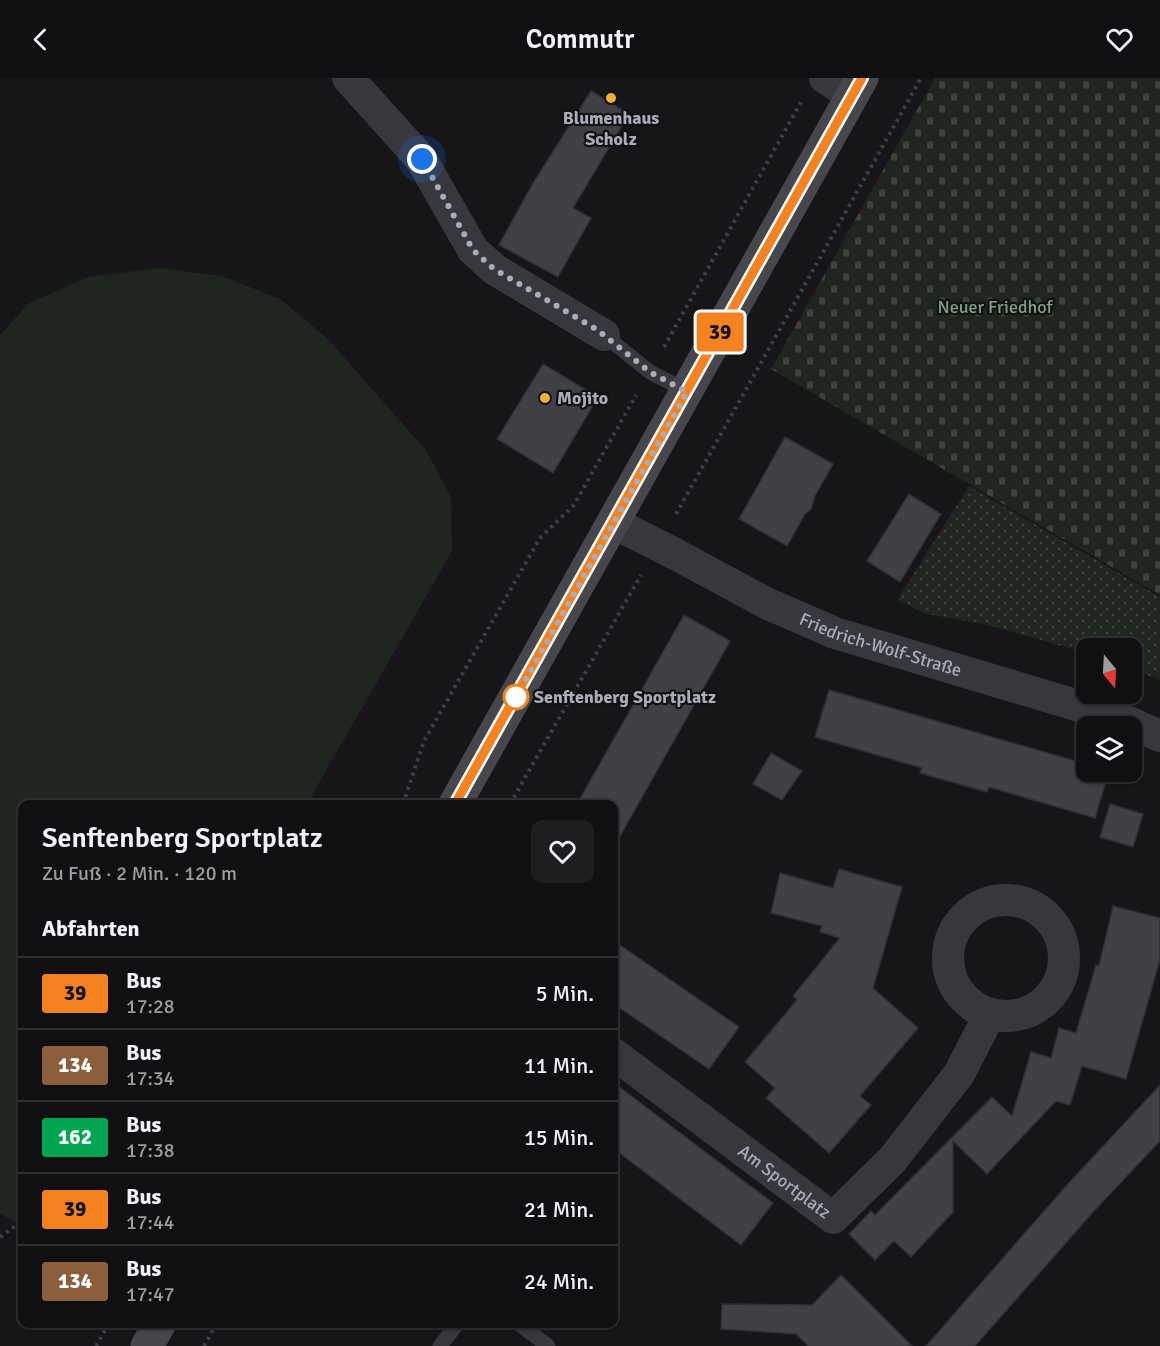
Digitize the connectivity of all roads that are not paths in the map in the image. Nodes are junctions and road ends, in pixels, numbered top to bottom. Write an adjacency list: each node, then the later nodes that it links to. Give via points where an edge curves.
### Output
1 (348, 78): 4 (street, via 422,159 473,250 494,269)
2 (857, 87): 3 (street); 5 (main road)
3 (814, 88)
4 (604, 335): 5 (lane, via 650,372)
5 (687, 392): 6 (main road)
6 (614, 524): 7 (street, Friedrich-Wolf-Straße, via 768,604 835,633 1119,718); 8 (main road)
7 (1160, 736)
8 (457, 800)
9 (990, 1014): 10 (street, Am Sportplatz, via 960,1074 893,1159 833,1218)
10 (618, 1057)
11 (157, 1328): 14 (main road)
12 (454, 1328): 15 (lane)
13 (525, 1328): 16 (lane)
14 (147, 1346)
15 (440, 1346)
16 (548, 1346)

